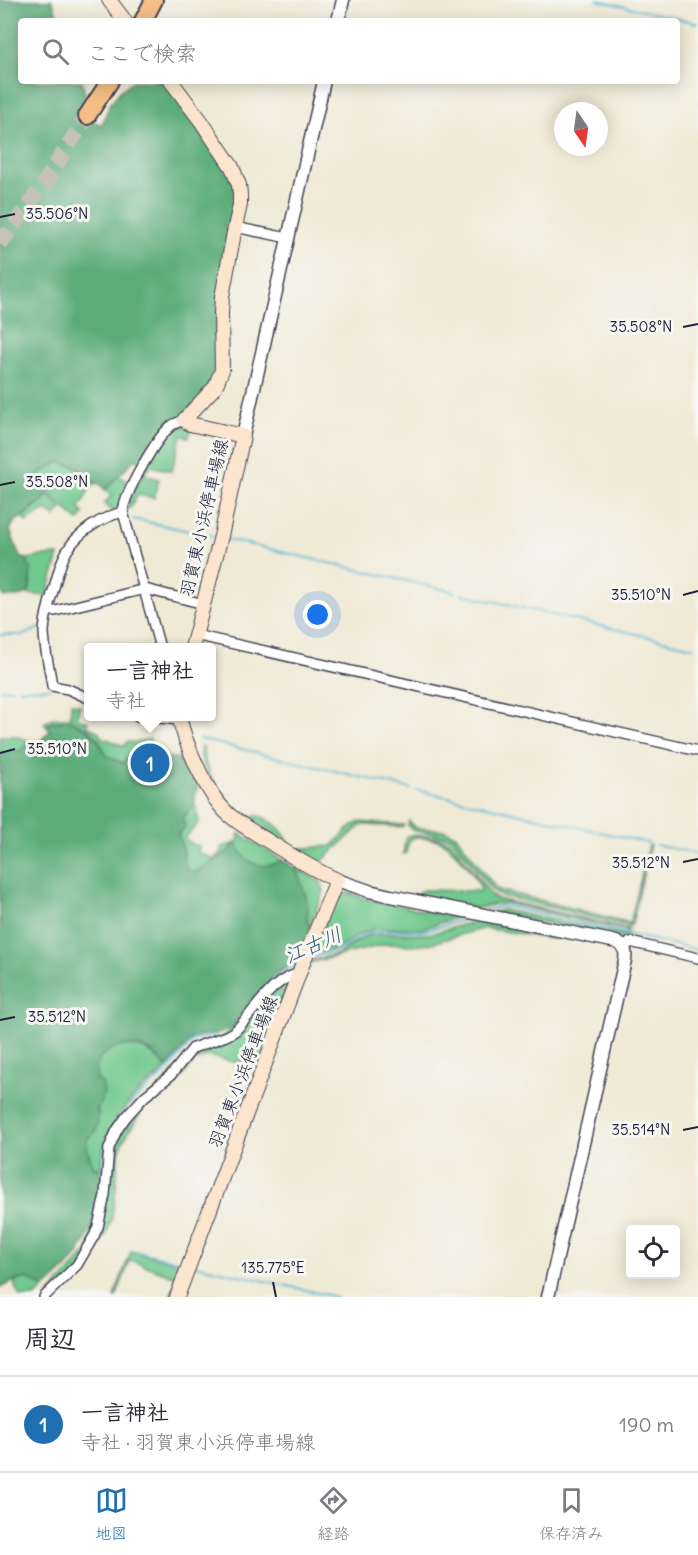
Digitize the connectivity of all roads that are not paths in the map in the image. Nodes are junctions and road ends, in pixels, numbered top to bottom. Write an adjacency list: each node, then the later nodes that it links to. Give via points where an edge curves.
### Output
1 (109, 0): 4 (main road)
2 (154, 0): 5 (highway)
3 (343, 0): 6 (street)
4 (123, 18)
5 (145, 18)
6 (339, 18)
7 (108, 84): 10 (highway)
8 (173, 84): 11 (main road, via 237,177 240,205)
9 (323, 84): 12 (street)
10 (87, 116)
11 (235, 227): 12 (street); 13 (main road, via 222,297 222,370 216,387)
12 (288, 238): 14 (street)
13 (184, 420): 14 (main road, 羽賀東小浜停車場線); 15 (street, via 172,425 157,444 127,496)
14 (243, 436): 17 (main road, 羽賀東小浜停車場線)
15 (123, 512): 16 (street); 18 (street, via 91,527 68,548)
16 (145, 589): 17 (street); 18 (street); 20 (street)
17 (204, 604): 19 (main road, 羽賀東小浜停車場線)
18 (48, 611): 22 (street, via 44,638 52,687)
19 (193, 641)
20 (159, 643)
21 (216, 646): 24 (street)
22 (84, 696)
23 (181, 721): 25 (main road, via 205,781 226,812 285,852)
24 (698, 751)
25 (337, 880): 26 (street, via 369,891 612,940); 28 (main road, 羽賀東小浜停車場線)
26 (624, 949): 27 (street, via 630,942); 31 (street, via 625,960)
27 (698, 958)
28 (303, 964): 29 (street, via 280,981 235,1031 193,1048 171,1075 126,1117 109,1148 103,1205 94,1236 77,1265); 30 (main road, 羽賀東小浜停車場線)
29 (44, 1297)
30 (177, 1297)
31 (548, 1297)

